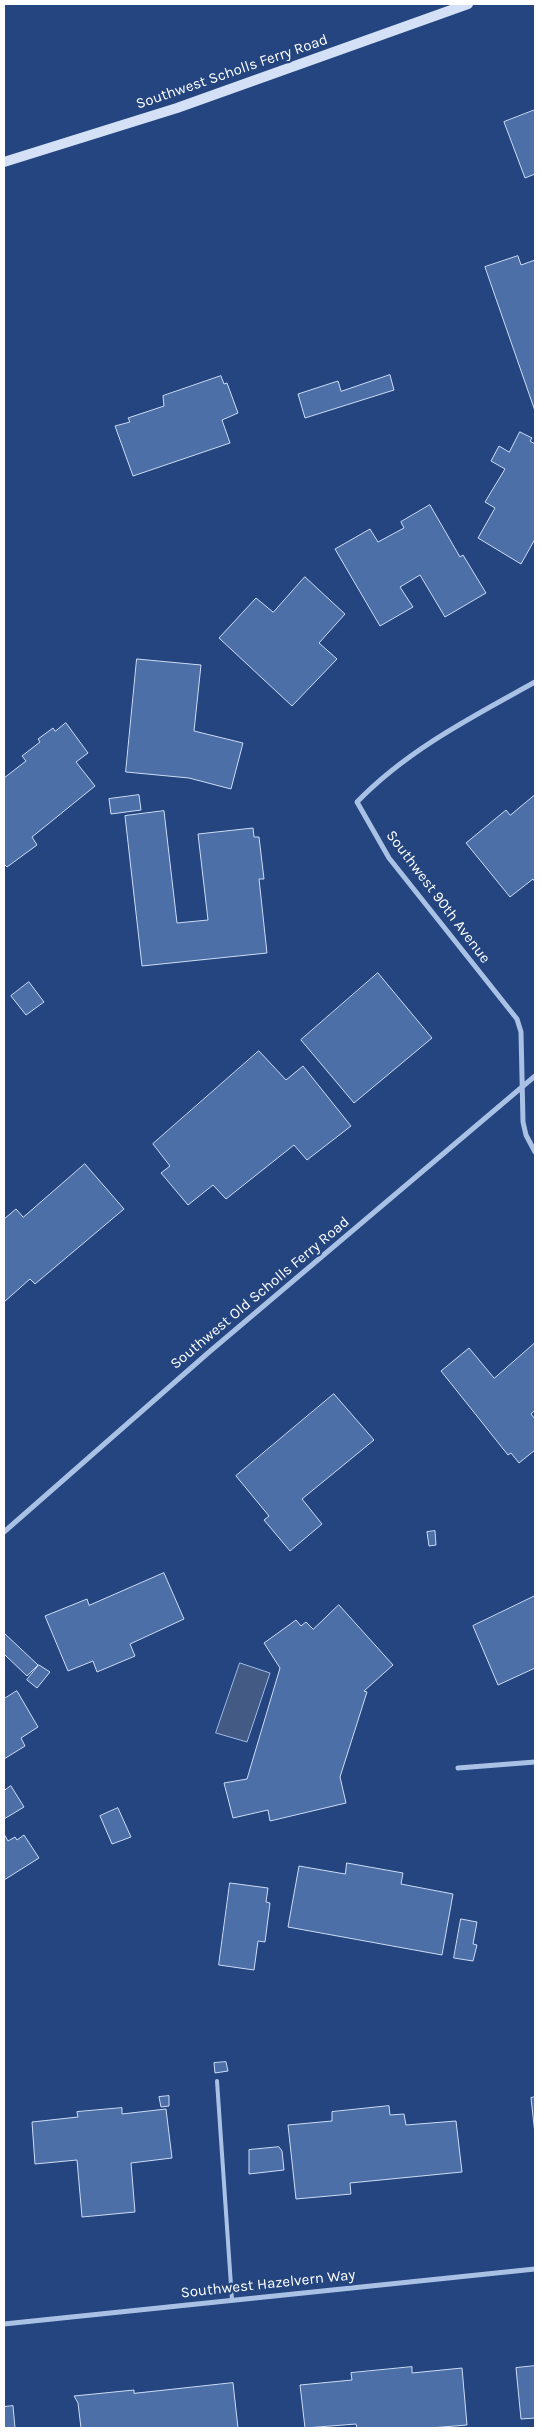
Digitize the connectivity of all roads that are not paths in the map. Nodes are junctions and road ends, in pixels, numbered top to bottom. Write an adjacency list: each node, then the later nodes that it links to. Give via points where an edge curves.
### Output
1 (468, 4): 2 (main road, Southwest Scholls Ferry Road, via 177,108)
2 (4, 162)
3 (535, 682): 5 (street, Southwest 90th Avenue, via 440,736 381,777 357,802 389,858 517,1018 521,1032)
4 (535, 1076): 5 (street, Southwest Old Scholls Ferry Road)
5 (522, 1087): 6 (street, Southwest 90th Avenue, via 524,1129); 7 (street, Southwest Old Scholls Ferry Road, via 208,1353)
6 (535, 1152)
7 (4, 1532)
8 (535, 1762): 9 (street)
9 (458, 1768)
10 (217, 2081): 12 (lane)
11 (535, 2269): 12 (street, Southwest Hazelvern Way)
12 (232, 2300): 13 (street, Southwest Hazelvern Way)
13 (4, 2324)

